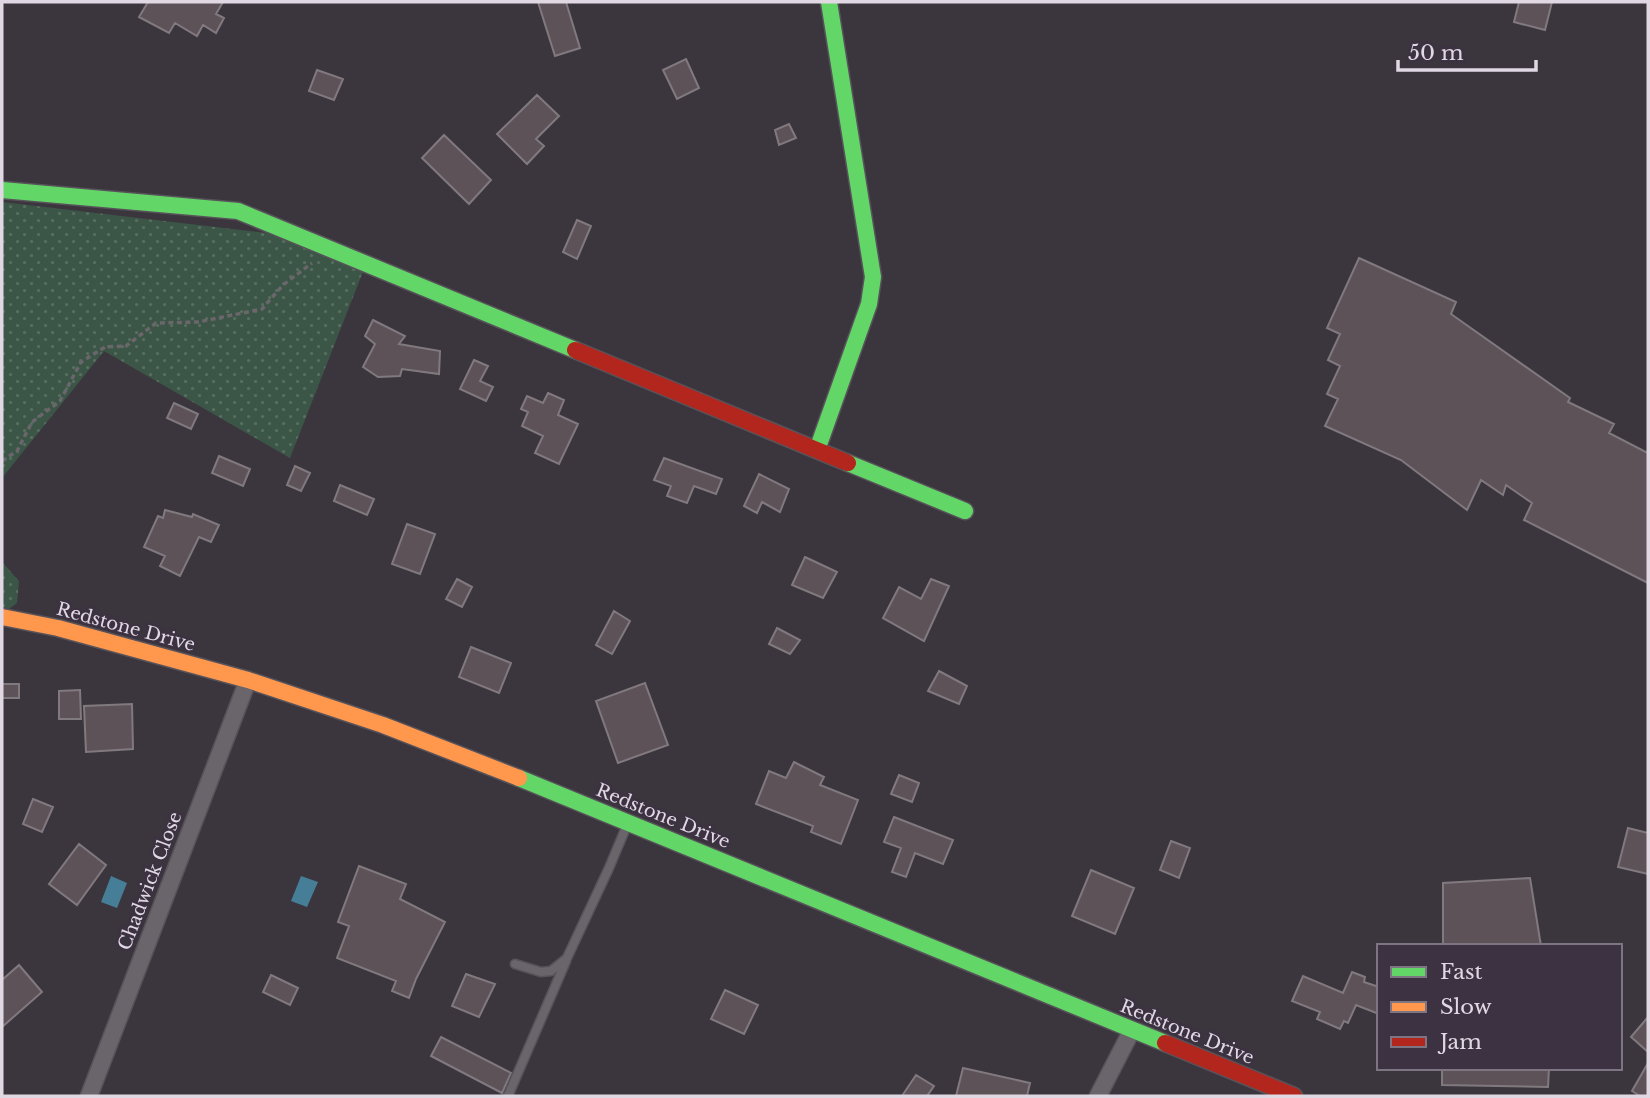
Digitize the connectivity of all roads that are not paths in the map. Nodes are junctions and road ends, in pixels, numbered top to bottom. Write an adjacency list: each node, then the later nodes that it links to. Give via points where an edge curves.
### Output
1 (829, 2): 3 (street, via 873,277 869,304)
2 (2, 190): 3 (street, via 238,211)
3 (817, 450): 4 (street)
4 (965, 511)
5 (2, 617): 6 (street, Redstone Drive)
6 (248, 680): 7 (street, Redstone Drive, via 383,725); 11 (street, Chadwick Close)
7 (628, 822): 8 (lane); 10 (street, Redstone Drive)
8 (567, 958): 9 (lane, via 551,971); 12 (lane)
9 (515, 964)
10 (1132, 1030): 13 (street); 14 (street, Redstone Drive)
11 (89, 1096)
12 (509, 1096)
13 (1098, 1096)
14 (1294, 1096)

